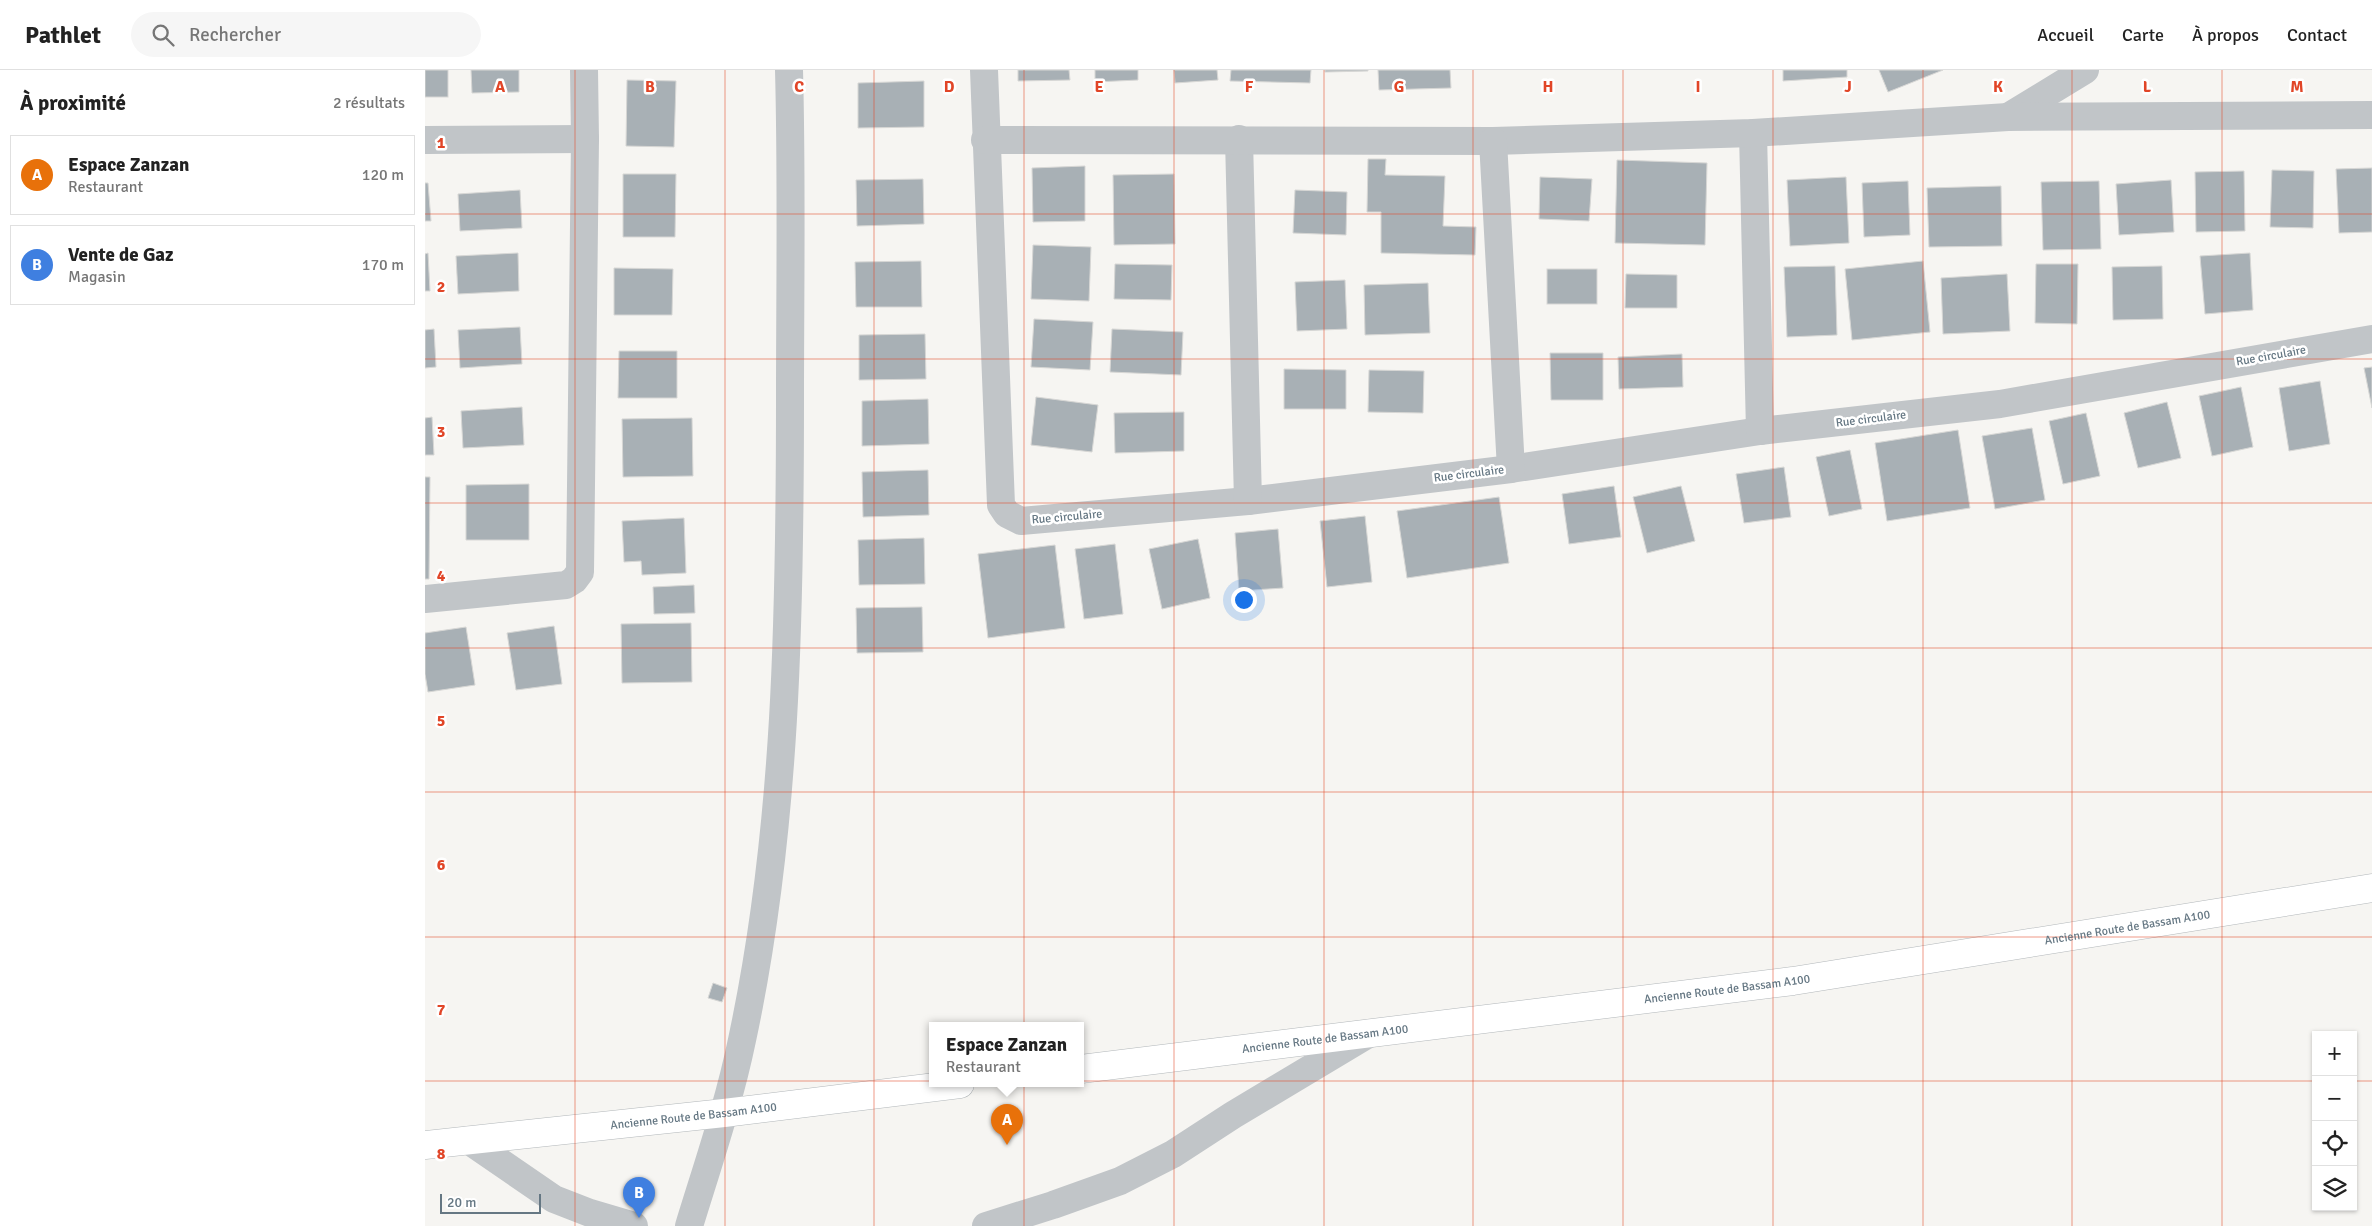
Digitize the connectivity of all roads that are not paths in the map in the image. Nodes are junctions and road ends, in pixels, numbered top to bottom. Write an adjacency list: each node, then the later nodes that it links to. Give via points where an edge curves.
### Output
1 (584, 70): 8 (street)
2 (789, 70): 22 (street, via 790,486 779,789 758,949 742,1040)
3 (984, 70): 11 (street, Rue circulaire)
4 (2085, 70): 6 (street)
5 (2372, 115): 6 (street)
6 (2008, 117): 7 (street)
7 (1753, 133): 12 (street); 14 (street)
8 (585, 139): 10 (street); 17 (street, via 579,572 565,585)
9 (1239, 139): 11 (street); 12 (street); 16 (street)
10 (425, 140)
11 (985, 140): 16 (street, Rue circulaire, via 1001,505 1007,514 1021,521)
12 (1493, 141): 15 (street)
13 (2372, 338): 14 (street, Rue circulaire, via 2000,404)
14 (1760, 431): 15 (street, Rue circulaire)
15 (1511, 468): 16 (street, Rue circulaire)
16 (1248, 500)
17 (425, 599)
18 (2372, 888): 19 (main road, Ancienne Route de Bassam A100, via 1793,981)
19 (1370, 1033): 20 (main road, Ancienne Route de Bassam A100); 27 (street, via 1233,1114 1173,1154 1120,1181)
20 (1084, 1069)
21 (936, 1087): 22 (main road, Ancienne Route de Bassam A100)
22 (724, 1113): 23 (main road, Ancienne Route de Bassam A100); 26 (street)
23 (468, 1140): 24 (main road, Ancienne Route de Bassam A100); 25 (street, via 553,1199)
24 (425, 1145)
25 (634, 1226)
26 (689, 1226)
27 (986, 1226)

